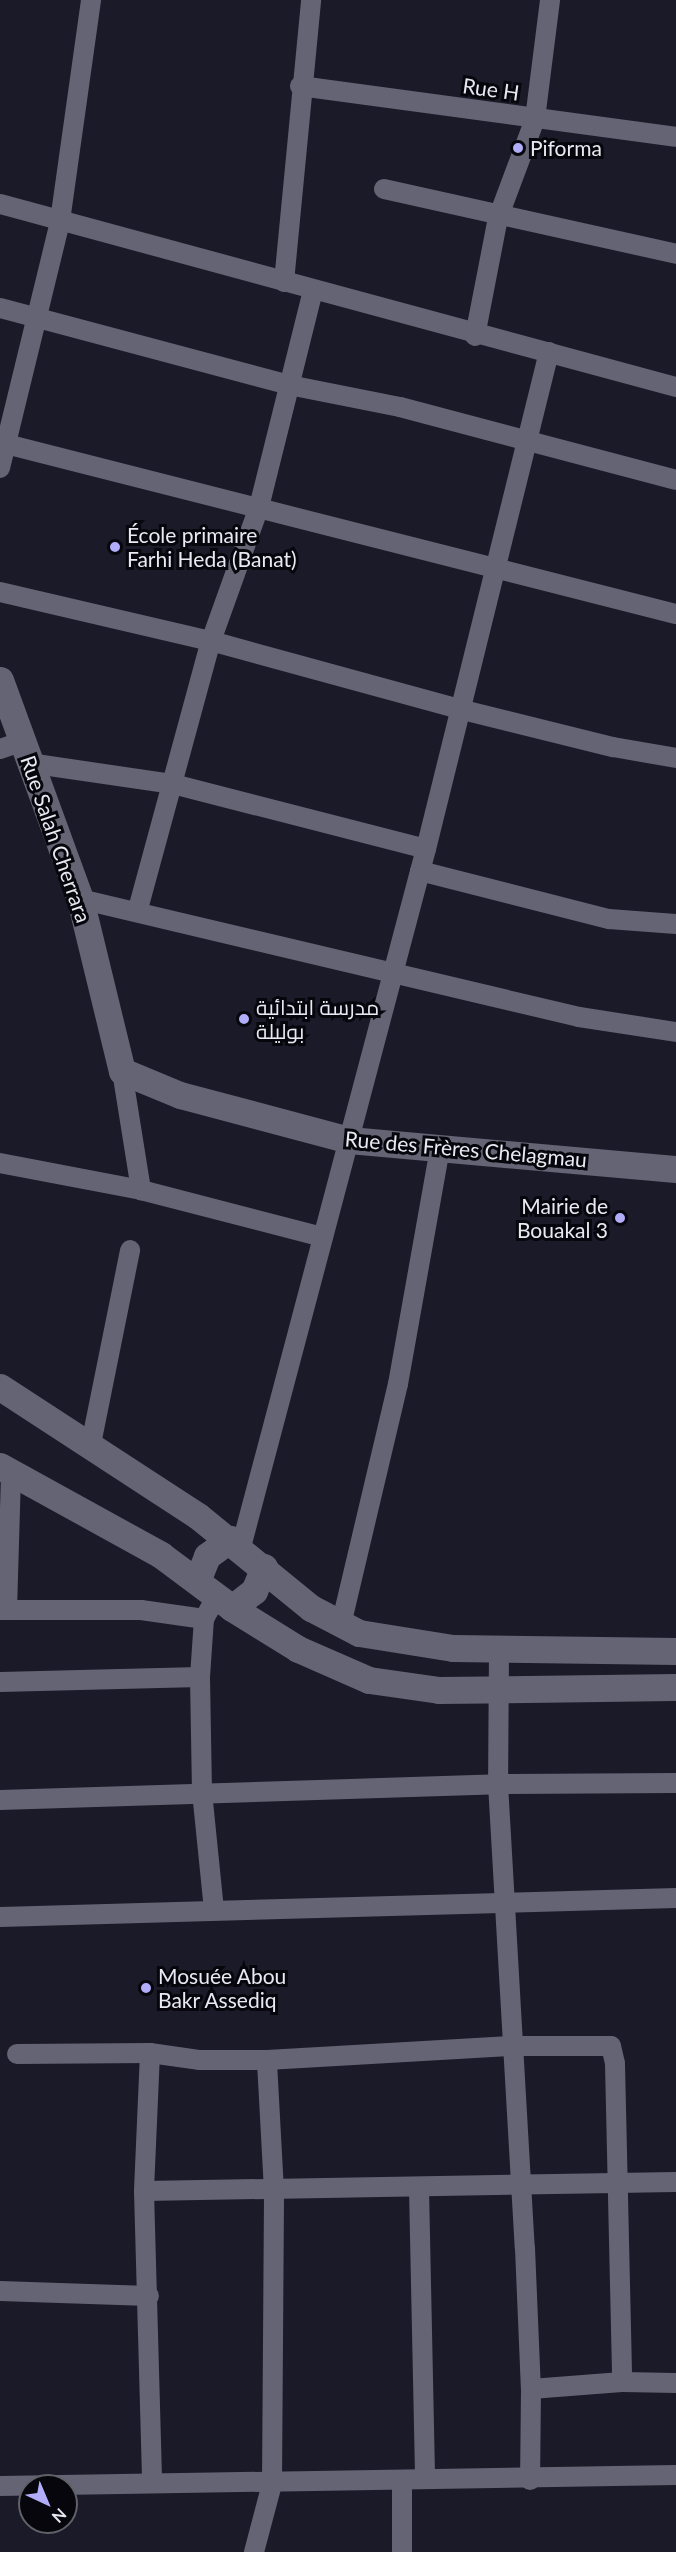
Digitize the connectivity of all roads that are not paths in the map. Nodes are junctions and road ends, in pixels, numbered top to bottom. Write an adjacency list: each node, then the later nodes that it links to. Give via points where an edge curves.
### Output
1 (91, 0): 10 (street)
2 (311, 0): 4 (street)
3 (550, 0): 5 (street)
4 (300, 86): 5 (street, Rue H); 12 (street)
5 (535, 119): 6 (street, Rue H); 9 (street)
6 (676, 138)
7 (384, 189): 9 (street)
8 (0, 204): 10 (street)
9 (498, 218): 11 (street); 16 (street)
10 (60, 221): 12 (street); 15 (street)
11 (676, 254)
12 (284, 282): 13 (street)
13 (313, 291): 16 (street); 18 (street)
14 (0, 308): 15 (street)
15 (36, 317): 18 (street); 21 (street)
16 (476, 336): 17 (street)
17 (549, 352): 19 (street); 20 (street)
18 (290, 385): 20 (street, via 400,407); 24 (street)
19 (676, 387)
20 (528, 440): 23 (street); 25 (street)
21 (6, 444): 22 (street); 24 (street)
22 (0, 468)
23 (676, 480)
24 (259, 507): 25 (street); 28 (street)
25 (495, 569): 27 (street); 30 (street)
26 (0, 592): 28 (street)
27 (676, 614)
28 (211, 641): 30 (street); 33 (street)
29 (0, 680): 31 (main road, Rue Salah Cherrara)
30 (459, 709): 32 (street); 34 (street)
31 (17, 751): 33 (street); 36 (main road, Rue Salah Cherrara)
32 (676, 758)
33 (173, 784): 34 (street); 37 (street)
34 (426, 849): 35 (street)
35 (420, 871): 38 (street, via 609,919); 39 (street)
36 (80, 899): 37 (street); 41 (main road, Rue Salah Cherrara)
37 (138, 909): 39 (street)
38 (676, 924)
39 (394, 972): 40 (street, via 606,1023); 42 (street)
40 (676, 1032)
41 (122, 1071): 42 (main road, Rue des Frères Chelagmau, via 180,1095); 46 (street)
42 (349, 1140): 43 (main road, Rue des Frères Chelagmau); 47 (street)
43 (440, 1149): 45 (main road, Rue des Frères Chelagmau); 56 (street, via 399,1383)
44 (0, 1163): 46 (street)
45 (676, 1169)
46 (141, 1190): 47 (street)
47 (323, 1237): 52 (street)
48 (130, 1250): 50 (street)
49 (0, 1387): 50 (main road)
50 (90, 1449): 52 (main road)
51 (5, 1470): 54 (main road, via 115,1528); 55 (street)
52 (236, 1543): 53 (main road); 54 (main road, via 207,1556)
53 (264, 1567): 54 (main road, via 254,1591); 56 (main road, via 311,1608)
54 (212, 1601): 55 (street, via 141,1610); 59 (street); 62 (main road, via 298,1649 369,1680 439,1690)
55 (4, 1610)
56 (341, 1625): 57 (main road, via 388,1640)
57 (499, 1650): 58 (main road); 62 (street)
58 (676, 1651)
59 (200, 1677): 60 (street); 65 (street)
60 (0, 1682)
61 (676, 1687): 62 (main road)
62 (497, 1688): 64 (street)
63 (676, 1783): 64 (street)
64 (498, 1784): 65 (street); 68 (street)
65 (202, 1792): 66 (street); 69 (street)
66 (0, 1800)
67 (676, 1898): 68 (street)
68 (505, 1901): 69 (street); 71 (street)
69 (214, 1910): 70 (street)
70 (0, 1917)
71 (513, 2046): 74 (street); 75 (street, via 611,2046 615,2064); 77 (street)
72 (150, 2053): 73 (street); 74 (street, via 182,2059); 79 (street)
73 (17, 2054)
74 (267, 2060): 80 (street)
75 (615, 2182): 76 (street); 77 (street); 83 (street)
76 (676, 2182)
77 (520, 2183): 78 (street); 85 (street)
78 (419, 2188): 80 (street); 87 (street)
79 (144, 2191): 80 (street); 82 (street)
80 (274, 2191): 91 (street)
81 (0, 2291): 82 (street)
82 (149, 2296): 89 (street)
83 (622, 2382): 84 (street); 85 (street)
84 (676, 2383)
85 (531, 2389): 88 (street)
86 (676, 2475): 88 (street)
87 (425, 2480): 88 (street); 90 (street)
88 (530, 2480)
89 (152, 2481): 91 (street); 92 (street)
90 (402, 2482): 91 (street); 94 (street)
91 (272, 2484): 93 (street)
92 (0, 2486)
93 (254, 2552)
94 (402, 2552)

